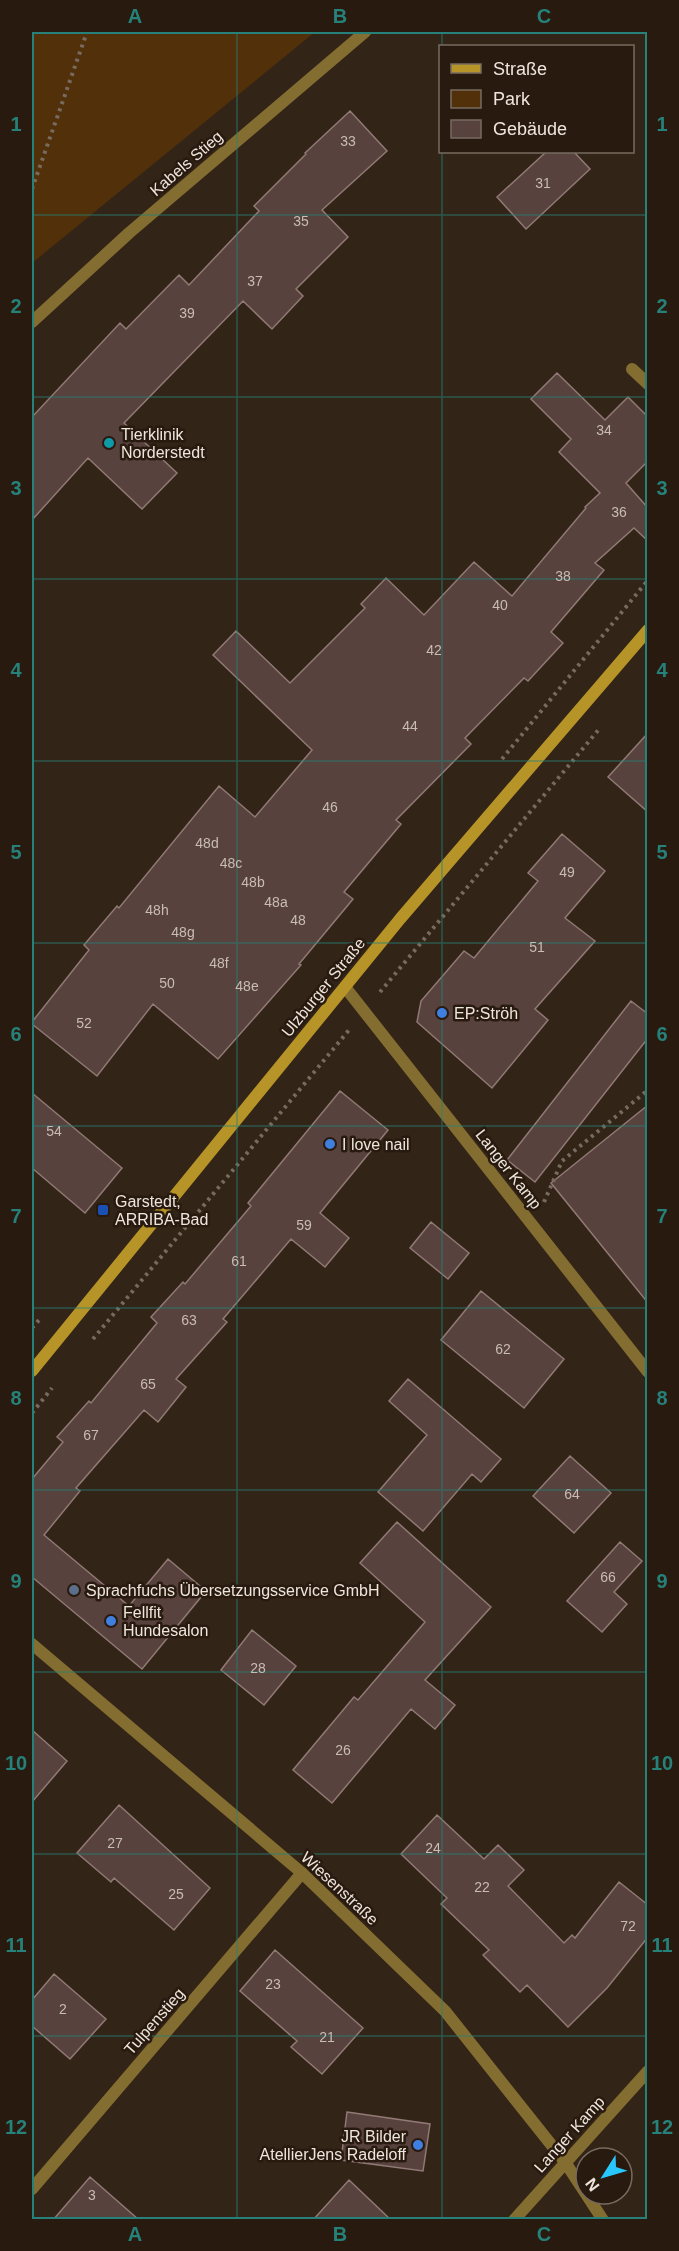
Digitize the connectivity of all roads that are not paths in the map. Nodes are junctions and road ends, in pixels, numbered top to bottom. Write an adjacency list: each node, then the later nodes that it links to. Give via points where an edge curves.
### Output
1 (365, 32): 2 (street, Kabels Stieg, via 129,233)
2 (32, 322)
3 (632, 369): 4 (street)
4 (648, 384)
5 (646, 635): 6 (main road, Ulzburger Straße)
6 (345, 987): 7 (main road, Ulzburger Straße); 8 (street, Langer Kamp)
7 (32, 1371)
8 (648, 1372)
9 (32, 1644): 10 (street, Wiesenstraße)
10 (302, 1874): 12 (street, Wiesenstraße, via 445,2011); 14 (street, Tulpenstieg)
11 (648, 2071): 12 (street, Langer Kamp)
12 (565, 2162): 13 (street, Wiesenstraße); 16 (street, Langer Kamp)
13 (574, 2176)
14 (32, 2189)
15 (594, 2206): 17 (street, Wiesenstraße)
16 (514, 2220)
17 (603, 2220)

